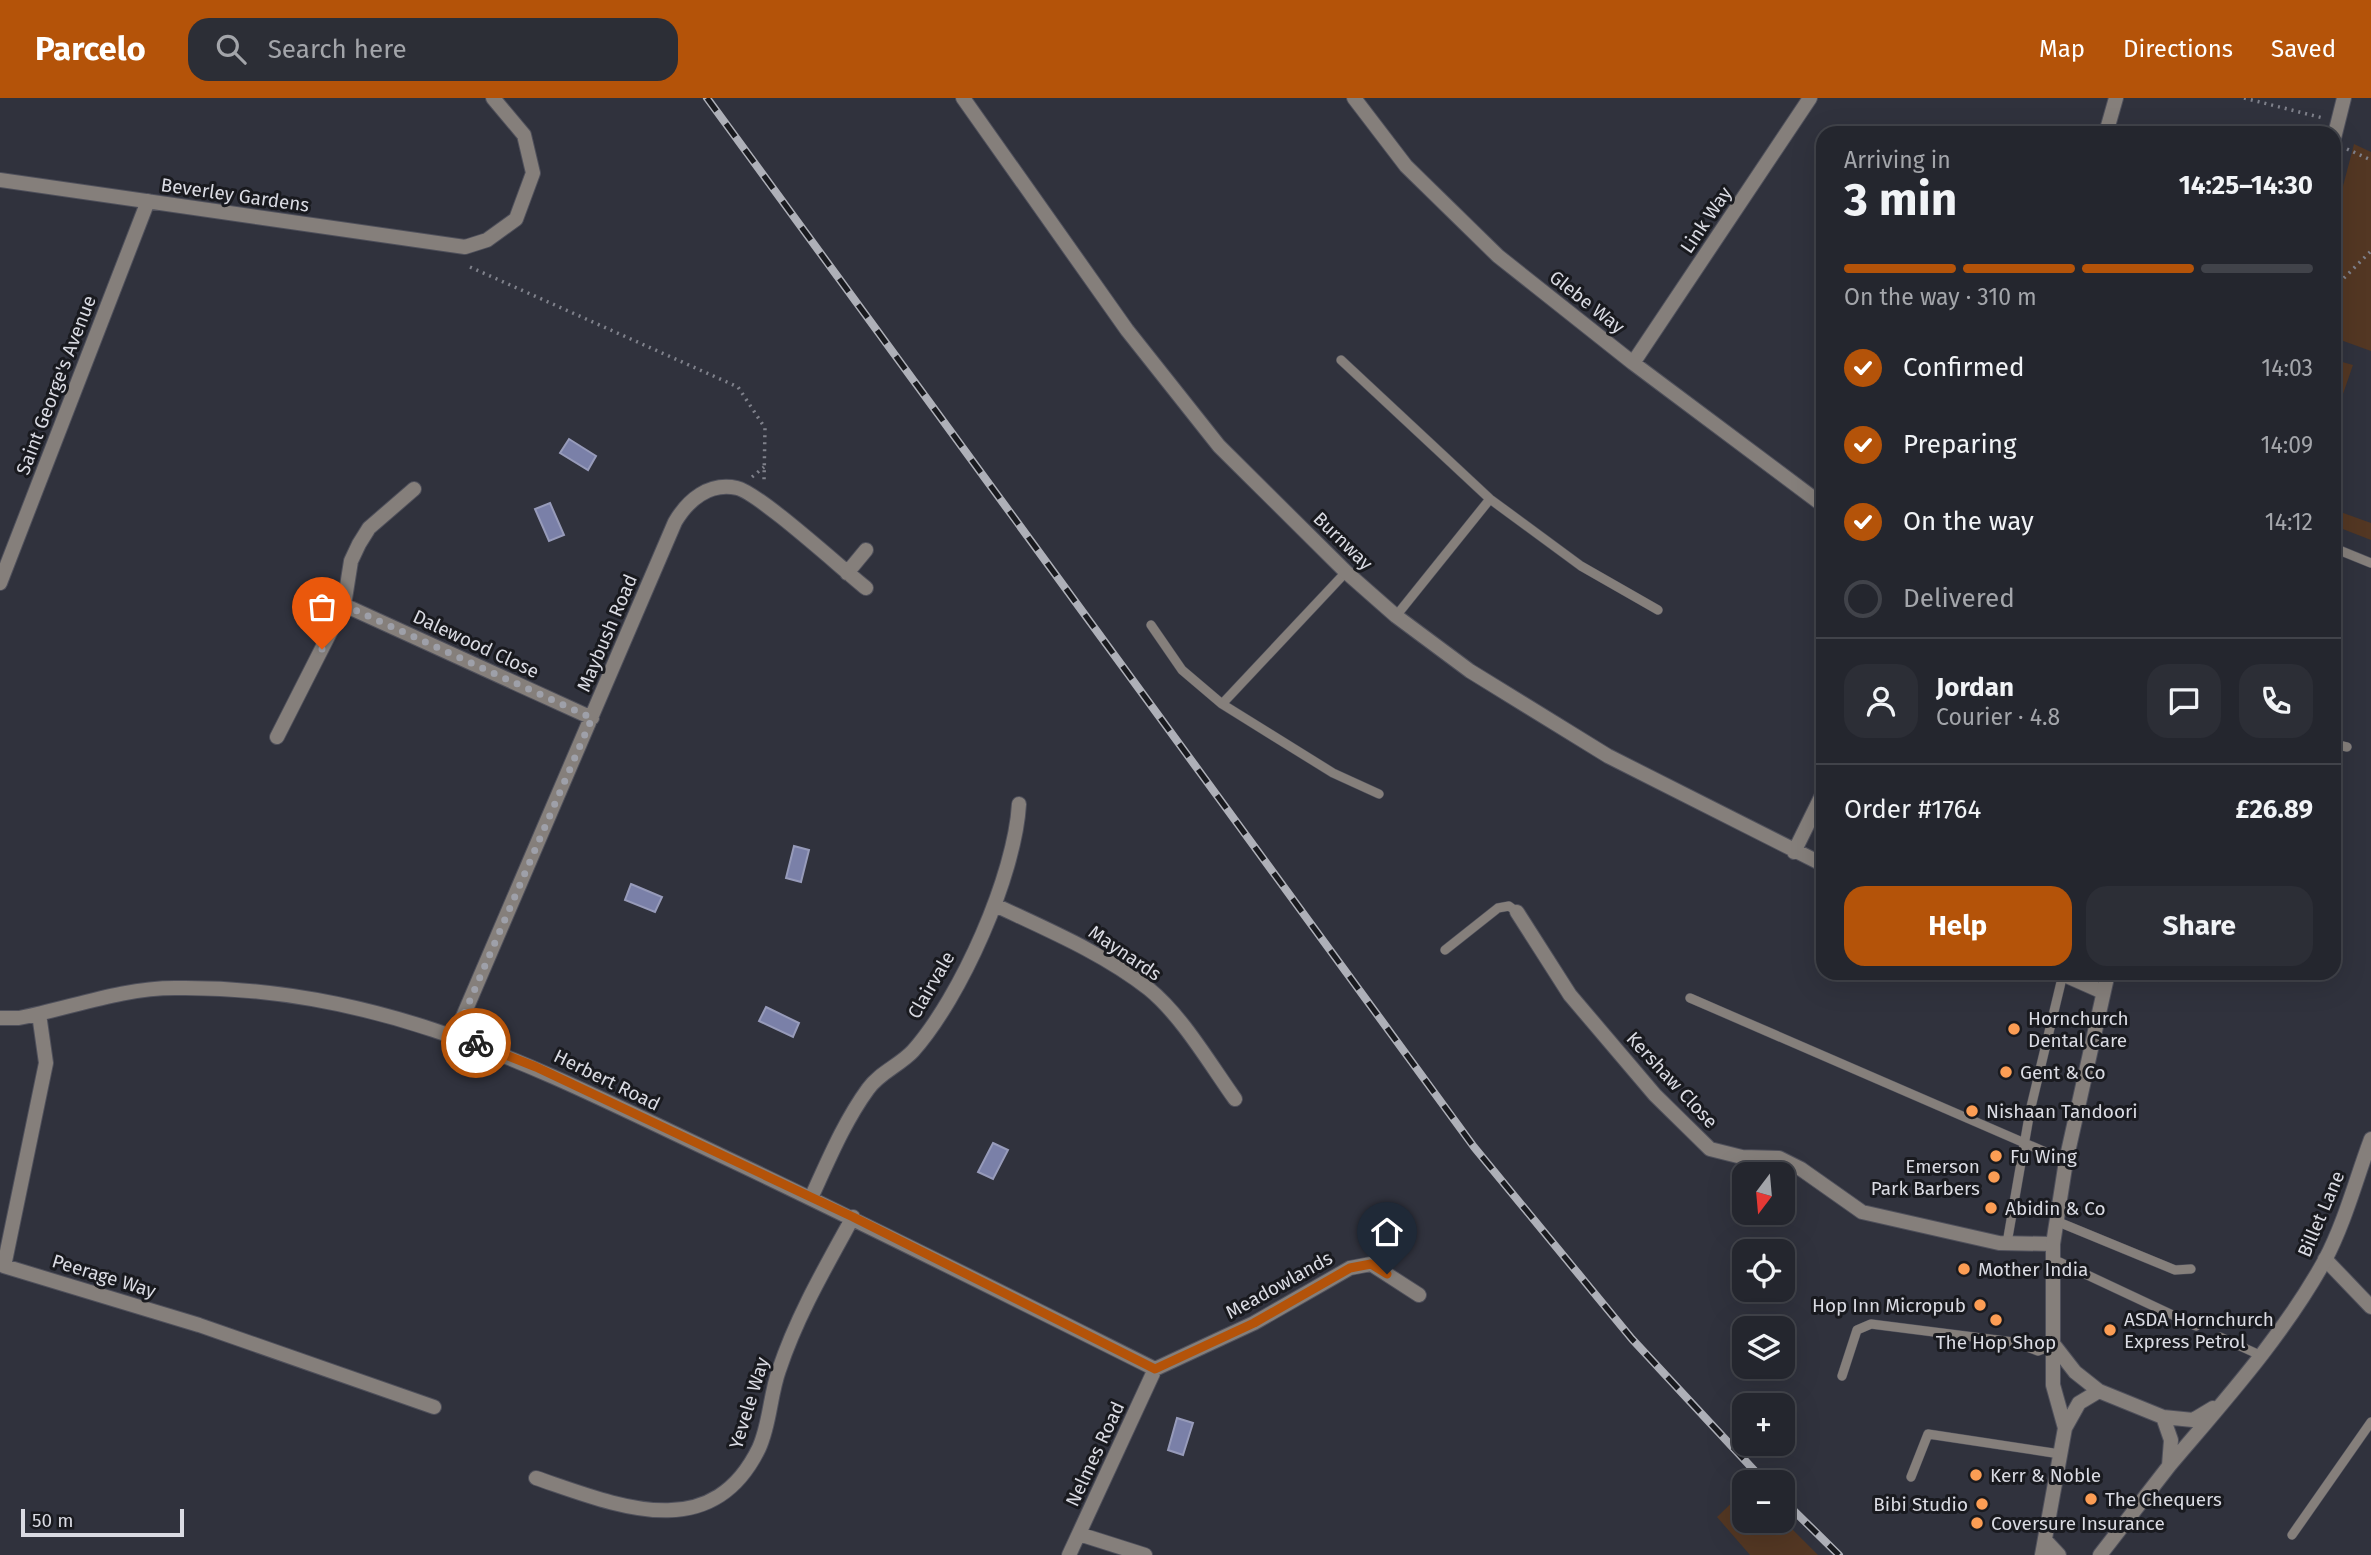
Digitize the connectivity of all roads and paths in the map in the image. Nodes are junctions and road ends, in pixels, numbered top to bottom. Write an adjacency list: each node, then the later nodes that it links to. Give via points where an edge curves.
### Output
1 (493, 98): 14 (street, Beverley Gardens, via 524,135 533,173 516,219 487,240 466,247)
2 (963, 98): 27 (street, Burnway, via 1127,330 1219,446)
3 (1354, 98): 19 (street, Glebe Way, via 1406,166 1498,256)
4 (1810, 98): 19 (street, Link Way)
5 (2116, 98): 9 (street)
6 (2244, 98): 8 (path)
7 (2344, 98): 8 (street)
8 (2339, 122): 10 (street)
9 (2108, 126)
10 (2338, 126)
11 (2347, 149): 12 (path)
12 (2371, 160)
13 (0, 180): 14 (street, Beverley Gardens)
14 (148, 201): 29 (street, Saint George's Avenue)
15 (2371, 251): 17 (path)
16 (470, 267): 23 (path, via 738,387 765,428)
17 (2341, 281)
18 (1340, 360): 21 (lane)
19 (1633, 363): 22 (street, Glebe Way)
20 (414, 489): 31 (street, via 369,528 359,544 351,561)
21 (1490, 499): 32 (lane, via 1581,566); 33 (lane)
22 (1816, 500)
23 (765, 505): 28 (street, Maybush Road); 36 (street, Maybush Road, via 738,488 712,488 686,504)
24 (866, 550): 28 (street)
25 (2341, 551): 26 (lane)
26 (2371, 563)
27 (1346, 572): 33 (street, Burnway); 35 (lane)
28 (847, 573): 30 (street, Maybush Road)
29 (0, 583)
30 (866, 587)
31 (344, 605): 36 (street, Dalewood Close); 37 (street)
32 (1658, 610)
33 (1396, 616): 43 (street, Burnway, via 1470,671 1608,757)
34 (1152, 625): 35 (lane, via 1182,670)
35 (1222, 704): 40 (lane, via 1333,773)
36 (592, 718): 55 (street, Maybush Road)
37 (277, 737)
38 (2341, 746): 39 (lane)
39 (2347, 747)
40 (1379, 794)
41 (1020, 804): 45 (street, Clairvale, via 1012,857)
42 (1816, 807): 43 (street)
43 (1794, 852): 44 (street, Burnway)
44 (1816, 862)
45 (995, 905): 56 (street, Maynards, via 1069,940 1151,991 1196,1043); 60 (street, Clairvale, via 943,1011 912,1052 870,1086 850,1116)
46 (1517, 912): 47 (lane, via 1509,906 1498,908); 63 (street, Kershaw Close, via 1570,995 1655,1095 1710,1149 1742,1157 1779,1158 1862,1212)
47 (1445, 950)
48 (2060, 980): 58 (lane)
49 (2075, 980): 51 (street)
50 (2106, 980): 51 (street)
51 (2103, 992): 59 (street)
52 (1690, 998): 58 (lane)
53 (40, 1014): 54 (street, Herbert Road); 55 (street, Herbert Road, via 131,991 204,988 353,1006); 77 (street, Peerage Way, via 46,1063 4,1266 199,1325)
54 (0, 1018)
55 (455, 1035): 60 (street, Herbert Road, via 536,1067)
56 (1235, 1099)
57 (2371, 1139): 65 (street, Billet Lane)
58 (2024, 1143): 59 (lane); 63 (lane)
59 (2066, 1161): 62 (street)
60 (811, 1198): 61 (street, Herbert Road)
61 (853, 1217): 73 (street, Herbert Road); 84 (street, Yevele Way, via 788,1342 760,1445 741,1479 709,1502 690,1509 652,1511 614,1504)
62 (2056, 1221): 64 (street); 66 (lane, via 2175,1270)
63 (2007, 1243): 64 (street, Kershaw Close)
64 (2052, 1251): 69 (lane); 71 (street)
65 (2325, 1259): 68 (street); 72 (street, Billet Lane)
66 (2191, 1269)
67 (1419, 1294): 73 (street, Meadowlands, via 1371,1264 1350,1268 1254,1323)
68 (2371, 1307)
69 (2196, 1325)
70 (2220, 1337): 72 (lane)
71 (2054, 1345): 74 (lane, via 2038,1351 2013,1342 1871,1324 1857,1329); 75 (street, via 2075,1372); 80 (street, via 2053,1385)
72 (2262, 1356): 76 (street, Billet Lane)
73 (1155, 1369): 85 (street, Nelmes Road)
74 (1842, 1376)
75 (2099, 1391): 78 (street); 80 (street, via 2079,1403)
76 (2230, 1394): 78 (street, via 2193,1420); 82 (street, Billet Lane)
77 (434, 1407)
78 (2163, 1417): 82 (street, via 2171,1440)
79 (2371, 1423): 86 (lane)
80 (2065, 1428): 81 (street)
81 (2060, 1454): 83 (lane, via 1928,1434); 87 (street)
82 (2169, 1466): 91 (street, Billet Lane)
83 (1911, 1477)
84 (536, 1478)
85 (1079, 1534): 88 (street, Nelmes Road); 89 (street)
86 (2292, 1535)
87 (2043, 1548): 90 (street)
88 (1069, 1555)
89 (1144, 1555)
90 (2059, 1555)
91 (2100, 1555)

